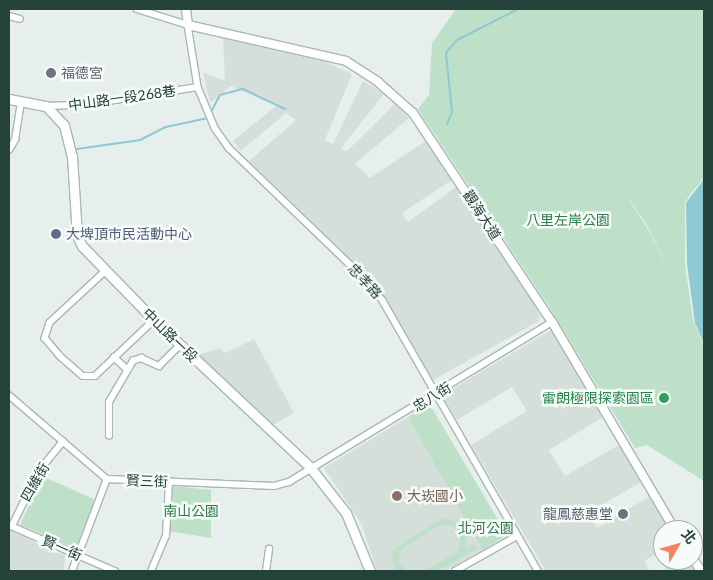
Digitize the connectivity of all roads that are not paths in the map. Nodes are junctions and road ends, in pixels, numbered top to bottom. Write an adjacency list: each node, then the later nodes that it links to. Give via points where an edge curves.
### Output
1 (137, 9): 5 (street)
2 (186, 9): 5 (street, 忠孝路)
3 (9, 16): 4 (street)
4 (20, 19)
5 (188, 25): 6 (street, 忠孝路); 13 (street, 觀海大道, via 346,61 378,82 413,113)
6 (198, 87): 9 (street, 中山路一段268巷, via 83,106); 17 (street, 忠孝路, via 215,128 230,148 363,277 383,301)
7 (9, 99): 8 (main road)
8 (22, 101): 9 (main road); 10 (street, via 15,140)
9 (46, 106): 11 (main road, 中山路一段, via 64,124 70,139 77,235)
10 (9, 150)
11 (105, 272): 12 (main road, 中山路一段); 15 (street, via 58,313 45,338 86,378 95,376)
12 (154, 320): 14 (main road, 中山路一段); 15 (street)
13 (552, 322): 17 (street, 忠八街); 24 (street, 觀海大道)
14 (180, 345): 16 (street, via 159,366 141,358); 21 (main road, 中山路一段)
15 (114, 357): 16 (street)
16 (127, 369): 19 (street, via 110,402)
17 (437, 394): 21 (street, 忠八街); 26 (street, 忠孝路)
18 (9, 395): 20 (street, 賢三街)
19 (109, 436)
20 (63, 441): 22 (street, 賢三街); 25 (street, 四維街, via 39,471)
21 (310, 467): 23 (street, 賢三街, via 289,482 274,486); 33 (main road, 中山路一段, via 346,513)
22 (107, 479): 23 (street, 賢三街); 28 (street)
23 (169, 482): 31 (street, via 166,536)
24 (669, 520)
25 (10, 526): 28 (street, 賢一街)
26 (517, 536): 34 (street); 35 (street, 忠孝路)
27 (268, 549): 32 (street)
28 (79, 555): 29 (street); 30 (street, 賢一街)
29 (72, 571)
30 (115, 571)
31 (151, 571)
32 (266, 571)
33 (370, 571)
34 (455, 571)
35 (538, 571)

